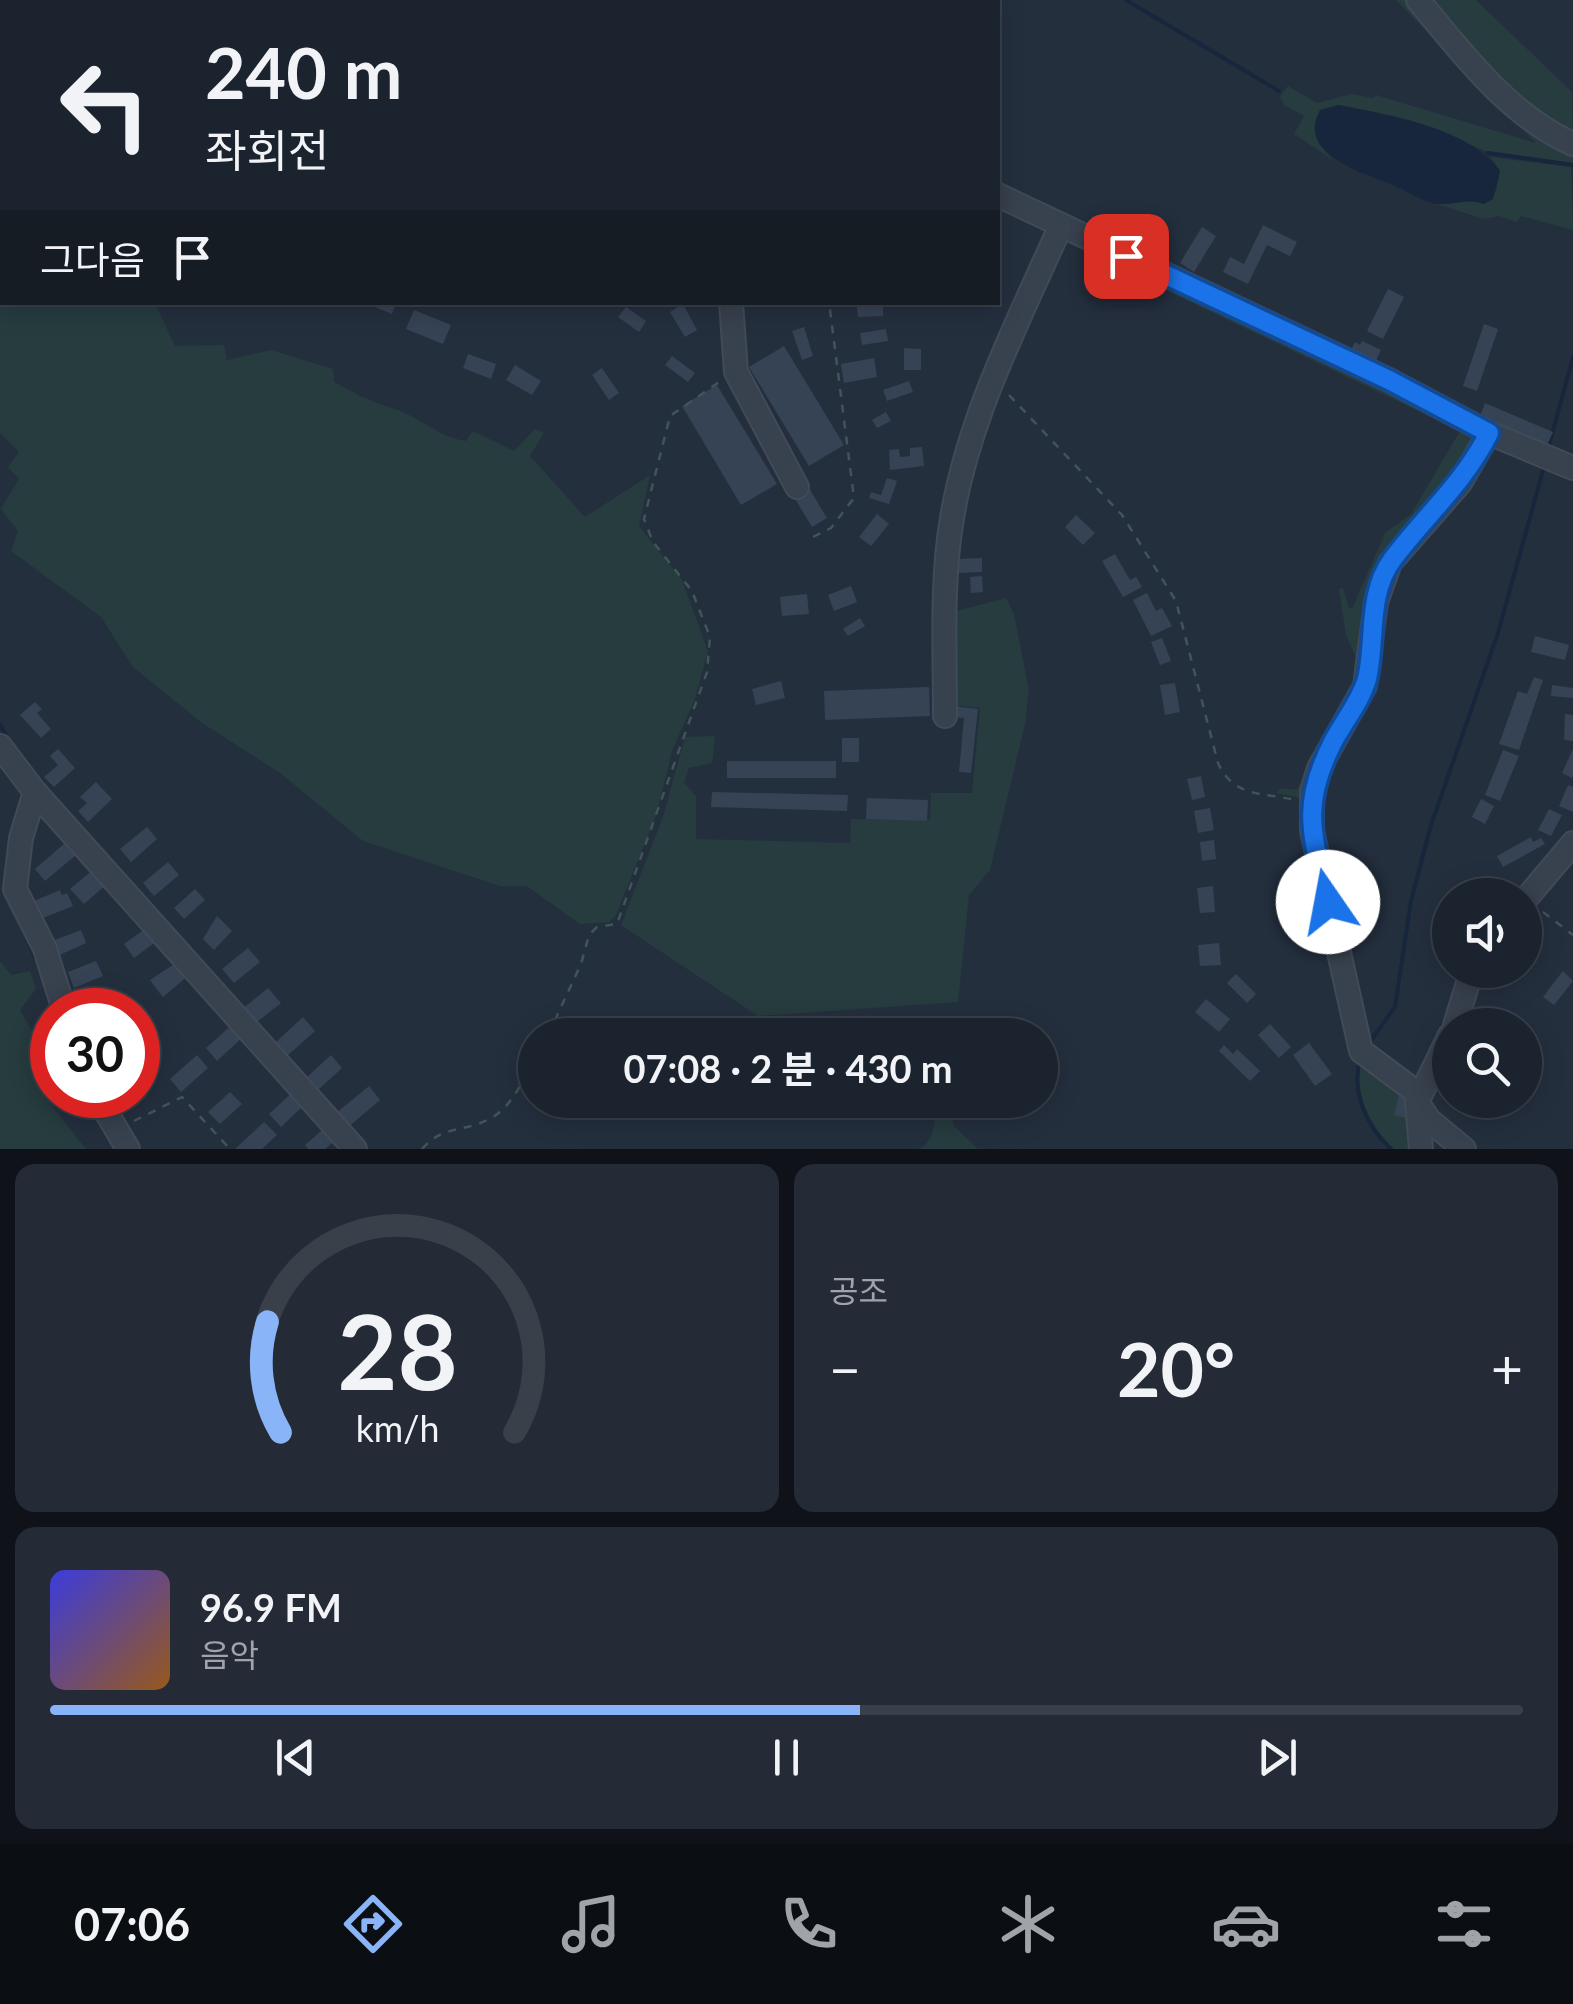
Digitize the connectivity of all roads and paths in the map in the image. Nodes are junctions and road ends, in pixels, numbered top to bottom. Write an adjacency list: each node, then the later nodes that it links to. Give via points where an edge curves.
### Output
1 (1418, 0): 2 (street, via 1512,105)
2 (1573, 144)
3 (1000, 196): 4 (street)
4 (1061, 225): 8 (street); 9 (street)
5 (731, 305): 7 (street)
6 (829, 305): 12 (path, via 854,498 831,528)
7 (736, 372): 11 (street); 22 (path, via 670,416 644,520 653,542 686,579 707,628 706,672 617,924 589,935)
8 (994, 378): 13 (street, via 951,522); 16 (path, via 1122,515 1176,601 1218,763 1230,784)
9 (1489, 433): 10 (street); 16 (street, via 1460,482 1390,562 1376,602 1365,686 1320,768)
10 (1558, 462)
11 (796, 488)
12 (814, 536)
13 (945, 716)
14 (0, 746): 15 (street)
15 (35, 792): 21 (street, via 15,889); 29 (street)
16 (1312, 803): 25 (street, via 1312,831 1367,1056)
17 (1573, 844): 18 (street)
18 (1542, 880)
19 (1542, 911): 20 (path)
20 (1573, 935)
21 (57, 988)
22 (556, 1018)
23 (1432, 1072): 25 (street)
24 (518, 1084): 30 (path, via 498,1114 435,1134)
25 (1419, 1098): 31 (street); 32 (street, via 1429,1120)
26 (109, 1118): 27 (street)
27 (121, 1140): 28 (path, via 182,1097)
28 (230, 1149)
29 (355, 1149)
30 (422, 1149)
31 (1421, 1149)
32 (1464, 1149)

